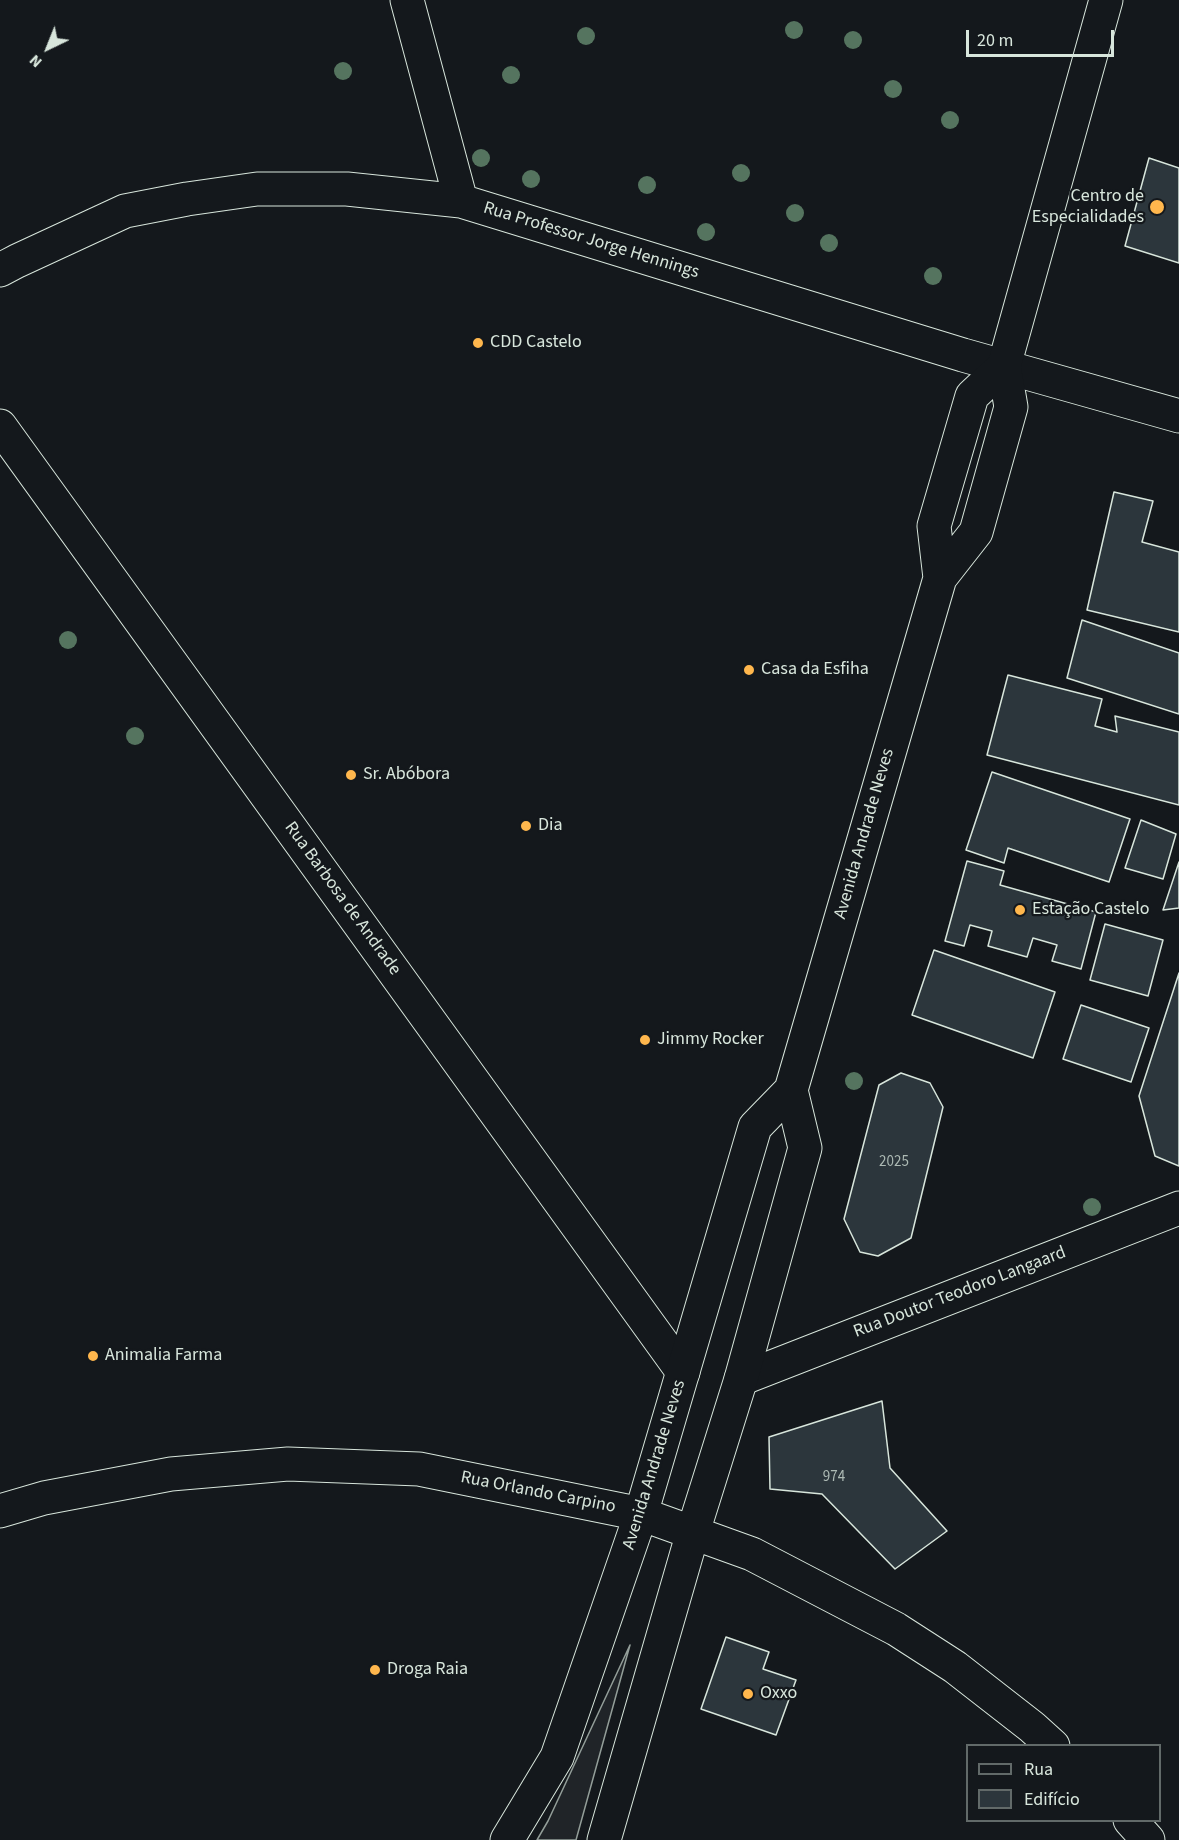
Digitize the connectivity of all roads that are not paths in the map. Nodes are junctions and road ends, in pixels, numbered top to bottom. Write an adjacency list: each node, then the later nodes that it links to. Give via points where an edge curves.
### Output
1 (407, 0): 3 (main road)
2 (1106, 0): 5 (main road)
3 (461, 201): 4 (main road, Rua Professor Jorge Hennings, via 347,189 257,189 187,199 125,211); 5 (main road, Rua Professor Jorge Hennings)
4 (0, 270)
5 (1004, 366): 6 (main road, Rua Professor Jorge Hennings); 8 (main road, Avenida Andrade Neves, via 972,396 934,526 940,578)
6 (1179, 417)
7 (0, 426): 10 (main road, Rua Barbosa de Andrade)
8 (791, 1090): 10 (main road, Avenida Andrade Neves, via 755,1127); 11 (main road, Avenida Andrade Neves, via 805,1148)
9 (1179, 1208): 11 (main road, Rua Doutor Teodoro Langaard)
10 (683, 1372): 13 (main road, Avenida Andrade Neves)
11 (741, 1379): 14 (main road, Avenida Andrade Neves)
12 (0, 1511): 13 (main road, Rua Orlando Carpino, via 44,1498 171,1474 288,1464 419,1469)
13 (641, 1514): 14 (main road, Rua Orlando Carpino); 17 (main road, Avenida Andrade Neves, via 557,1757)
14 (693, 1532): 15 (main road, Rua Orlando Carpino, via 752,1554 896,1629 955,1667); 18 (main road, Avenida Andrade Neves)
15 (1051, 1744)
16 (1131, 1822): 19 (main road)
17 (507, 1840)
18 (604, 1840)
19 (1148, 1840)

